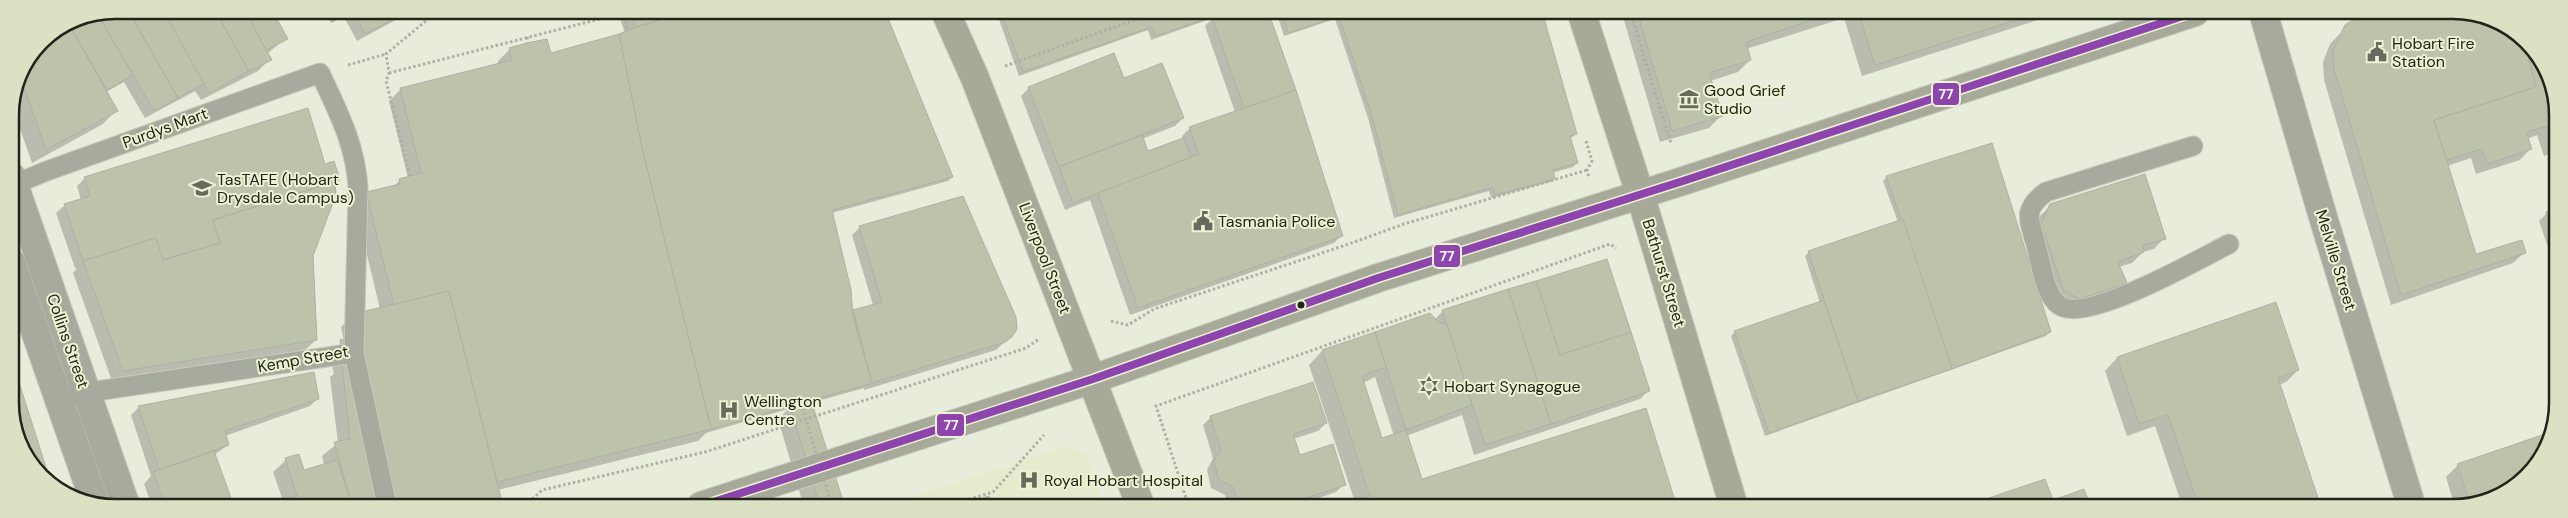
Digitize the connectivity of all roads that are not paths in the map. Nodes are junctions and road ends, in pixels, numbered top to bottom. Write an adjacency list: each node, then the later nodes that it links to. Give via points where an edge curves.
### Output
1 (948, 19): 13 (main road, Liverpool Street)
2 (1584, 19): 8 (main road, Bathurst Street)
3 (2174, 19): 8 (main road)
4 (2265, 19): 22 (street, Melville Street)
5 (320, 72): 7 (lane, Purdys Mart); 12 (lane, Kemp Street, via 351,139 357,164)
6 (2193, 146): 10 (lane, via 2046,192 2034,202 2028,216 2050,293 2060,306 2074,310 2121,297)
7 (19, 180)
8 (1640, 194): 13 (main road, via 1378,278); 21 (main road, Bathurst Street)
9 (19, 202): 14 (street, Collins Street)
10 (2229, 244)
11 (19, 285): 15 (street)
12 (354, 354): 14 (lane, Kemp Street); 18 (lane)
13 (1093, 379): 19 (main road); 20 (main road, Liverpool Street)
14 (86, 392): 15 (lane, Kemp Street); 17 (street, Collins Street)
15 (58, 397): 16 (street)
16 (93, 496)
17 (124, 499)
18 (385, 499)
19 (723, 499)
20 (1139, 499)
21 (1732, 499)
22 (2409, 499)

